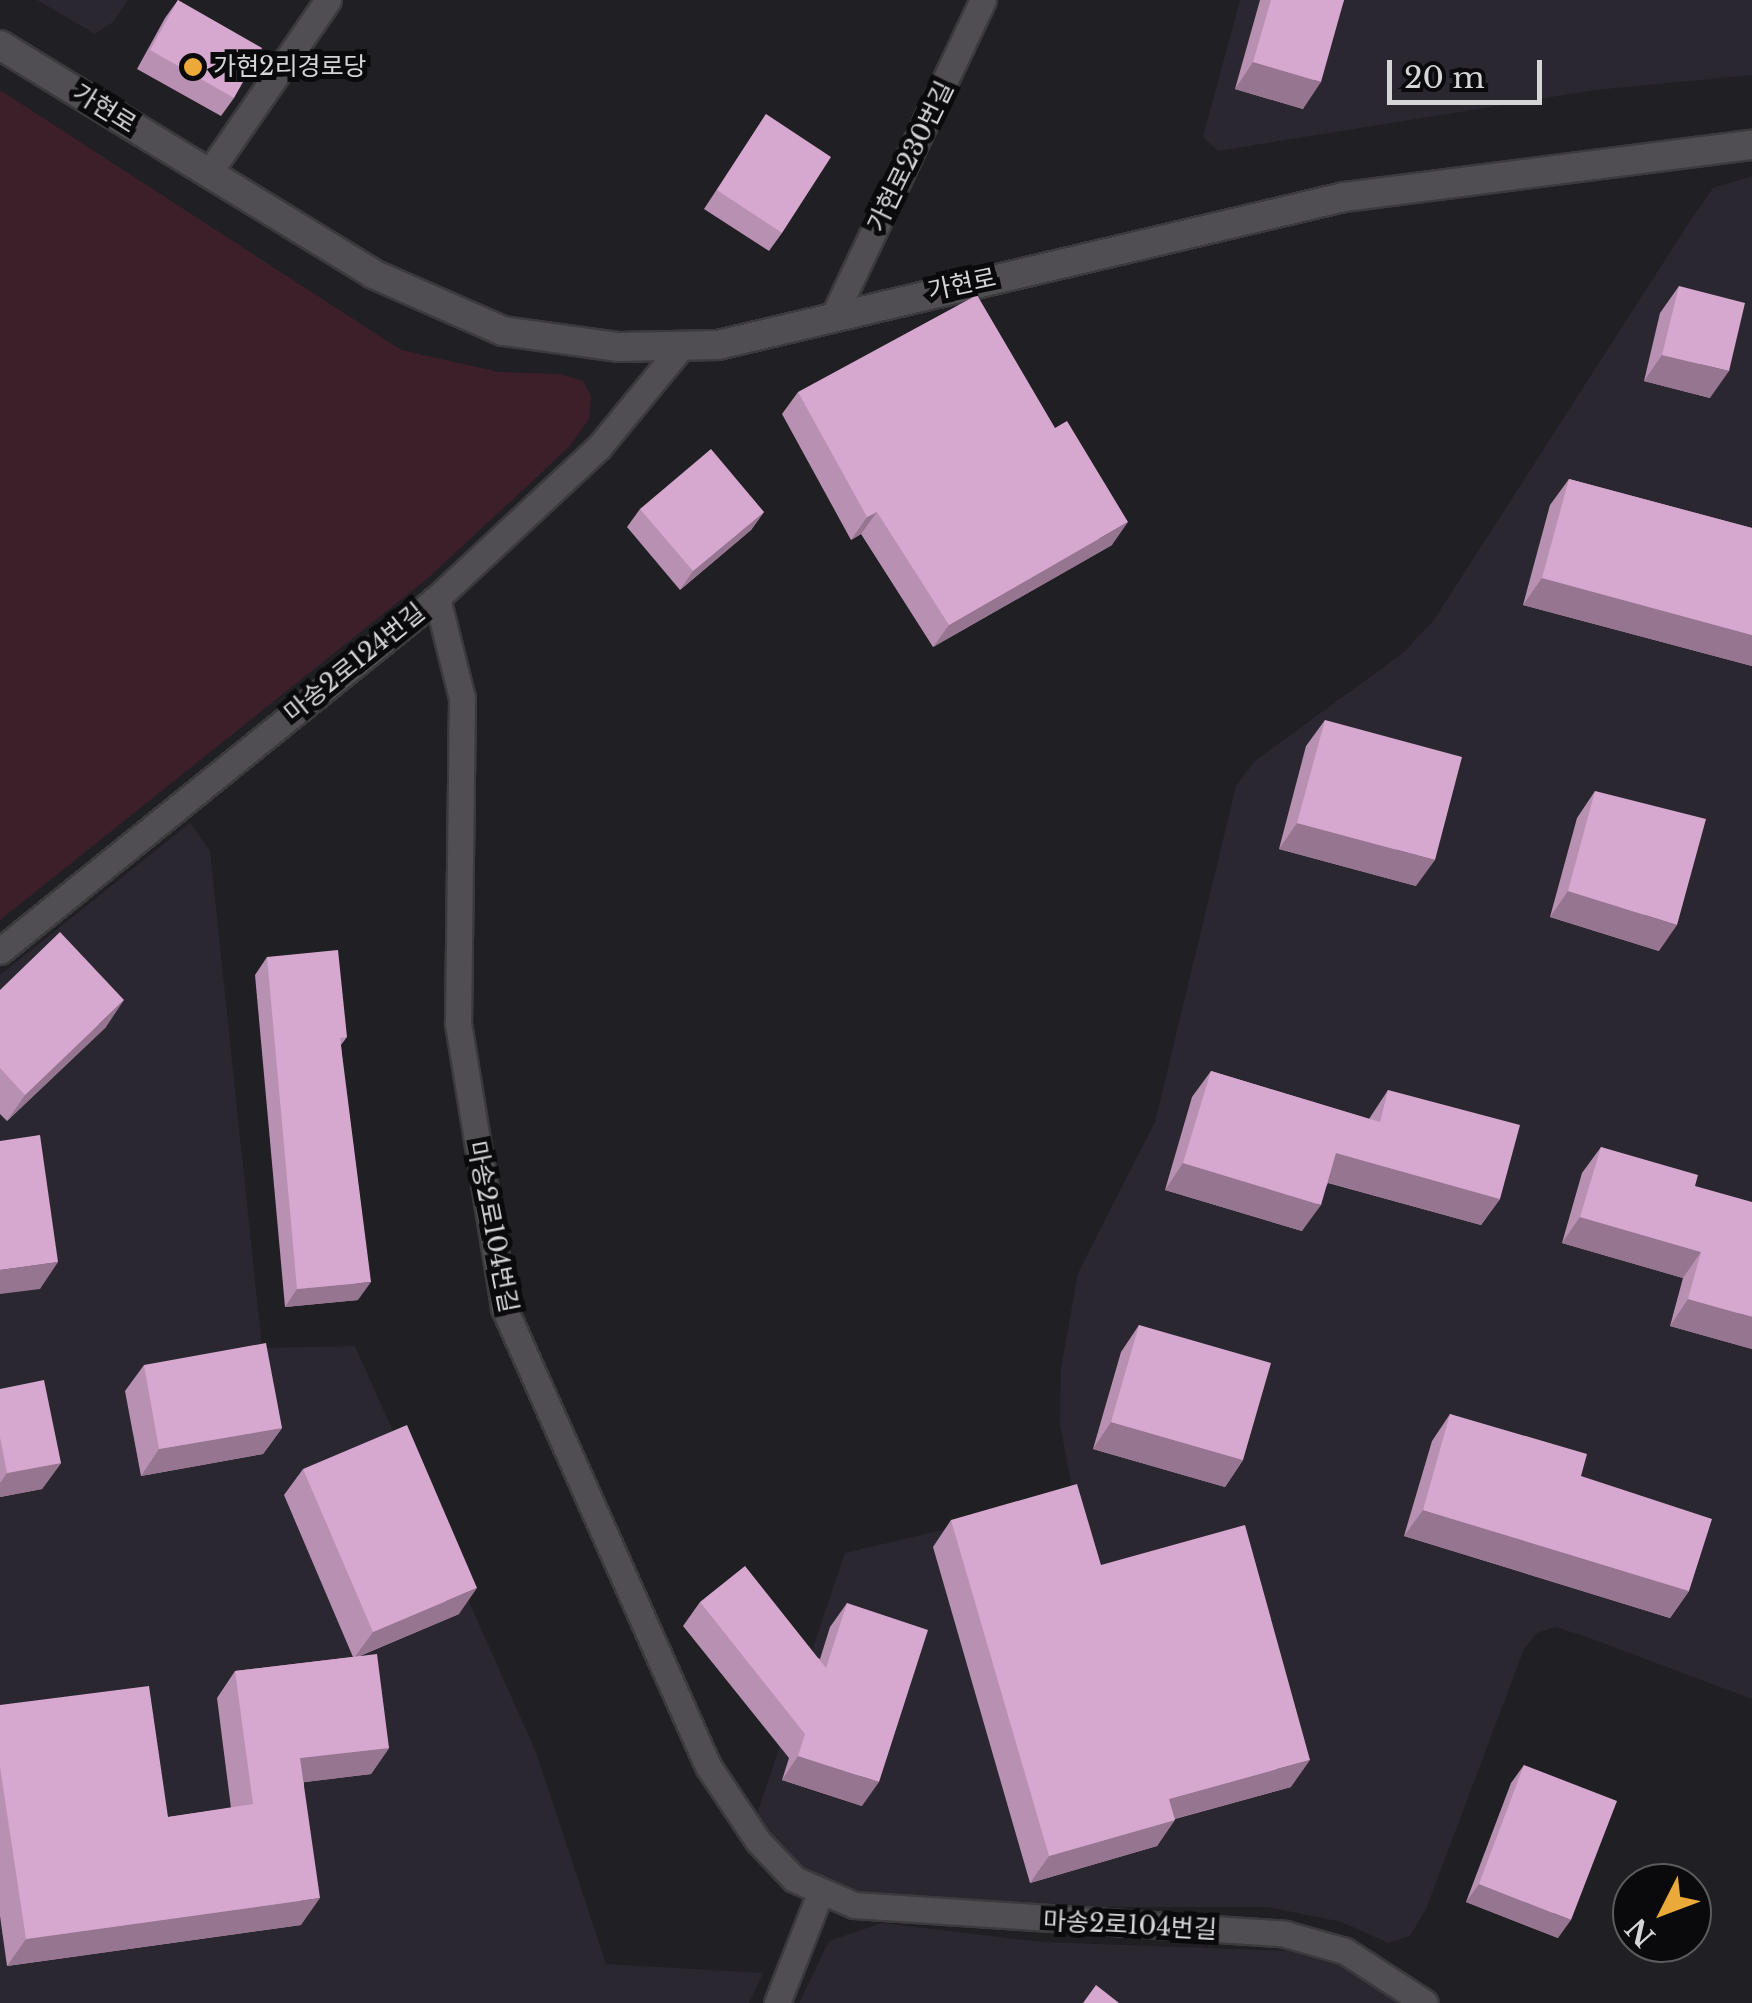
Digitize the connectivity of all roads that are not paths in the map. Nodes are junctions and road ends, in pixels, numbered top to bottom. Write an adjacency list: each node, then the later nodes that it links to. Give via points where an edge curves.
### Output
1 (328, 0): 5 (lane)
2 (983, 0): 6 (lane, 가현로230번길)
3 (0, 45): 5 (street, 가현로)
4 (1752, 145): 6 (street, 가현로, via 1344,197)
5 (208, 174): 7 (street, 가현로, via 373,274 503,330 620,347)
6 (836, 313): 7 (street, 가현로, via 718,346)
7 (682, 346): 8 (lane, 마송2로124번길, via 600,447)
8 (437, 598): 9 (lane, 마송2로124번길); 10 (lane, 마송2로104번길, via 462,698 458,1023 504,1308 708,1766 758,1842 794,1879)
9 (0, 951)
10 (821, 1891): 11 (lane); 12 (lane, 마송2로104번길, via 854,1904 923,1912 1285,1934 1344,1951)
11 (778, 2003)
12 (1425, 2003)

